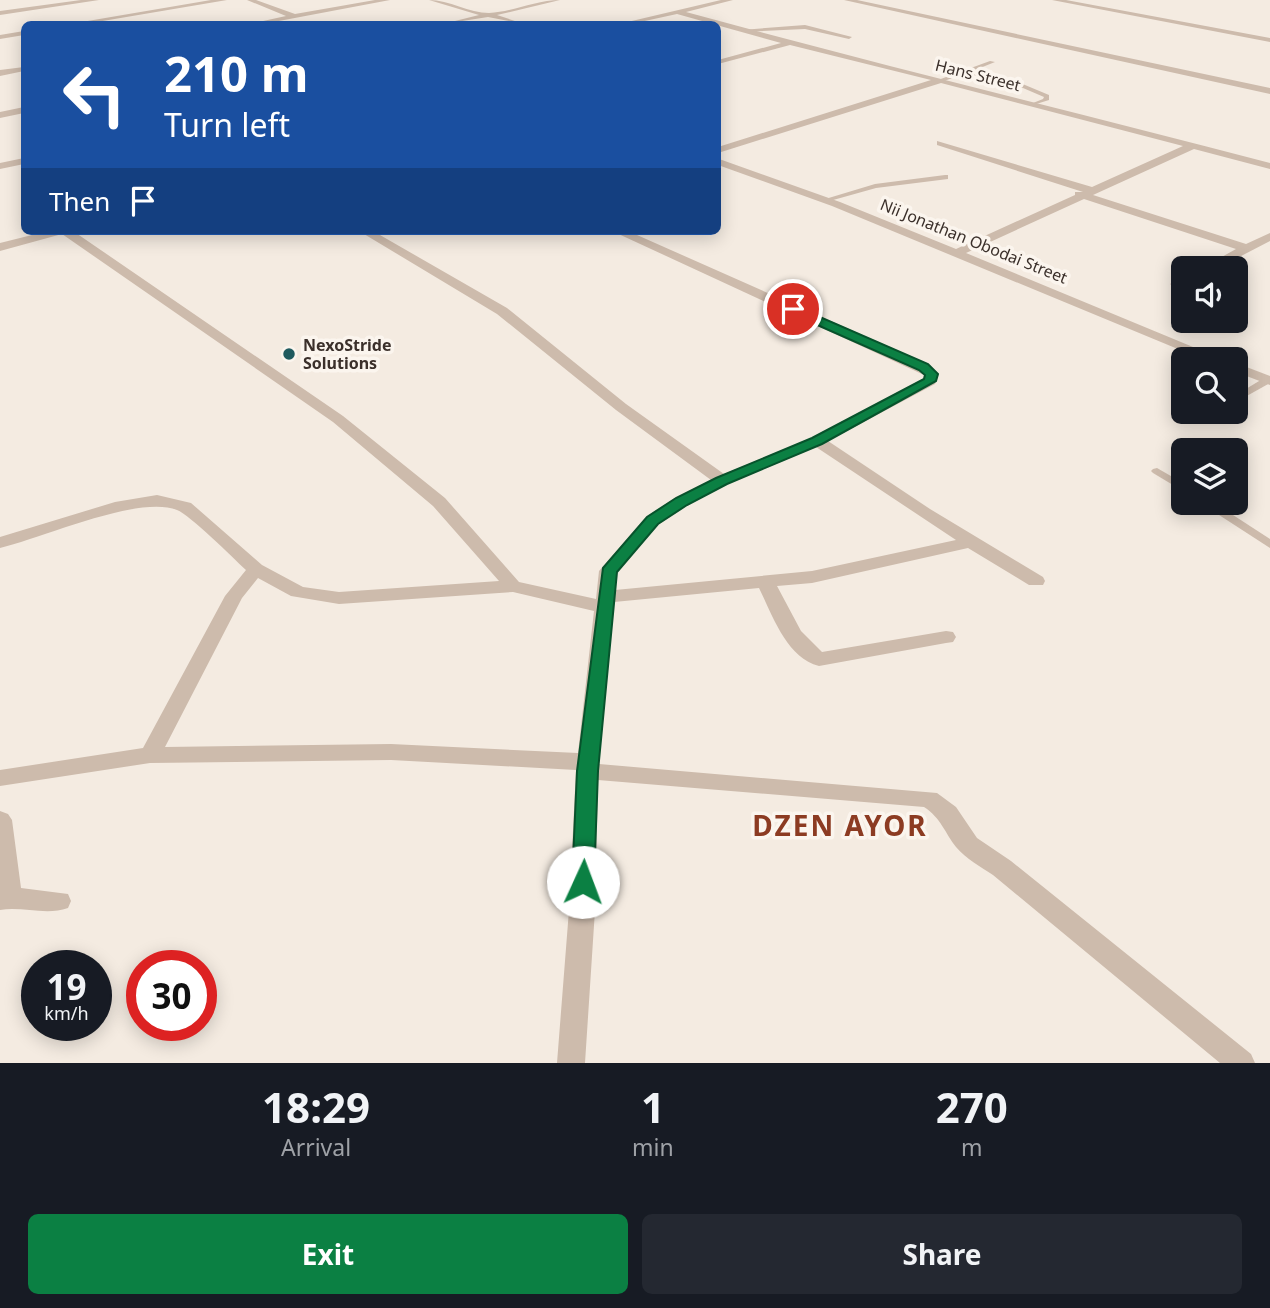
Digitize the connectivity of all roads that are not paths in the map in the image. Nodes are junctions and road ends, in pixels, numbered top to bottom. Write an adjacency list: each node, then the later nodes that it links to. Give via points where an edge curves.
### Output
1 (96, 0): 11 (street)
2 (224, 0): 14 (street)
3 (250, 0): 13 (street)
4 (387, 0): 13 (street)
5 (432, 0): 12 (street)
6 (557, 0): 12 (street)
7 (730, 0): 10 (street)
8 (847, 0): 33 (street)
9 (1055, 0): 25 (street)
10 (678, 12): 18 (street); 19 (street, Hans Street)
11 (0, 13)
12 (487, 15): 16 (street); 17 (street)
13 (295, 17): 15 (street)
14 (93, 21)
15 (271, 21)
16 (460, 21)
17 (510, 21)
18 (637, 21)
19 (711, 21)
20 (721, 24): 21 (street, Hans Street)
21 (744, 30): 24 (lane, via 805,27); 26 (street, Hans Street)
22 (21, 34): 23 (street)
23 (0, 37)
24 (849, 37)
25 (1270, 40)
26 (791, 43): 27 (street); 32 (street, Hans Street)
27 (721, 61)
28 (992, 62): 30 (lane)
29 (21, 70): 31 (street)
30 (963, 72): 32 (lane); 34 (lane, via 1011,81 1047,96)
31 (0, 73)
32 (941, 80): 34 (street, Hans Street); 39 (street)
33 (1270, 91)
34 (1035, 104): 38 (street, Hans Street)
35 (21, 111): 36 (street)
36 (0, 115)
37 (940, 143): 45 (street)
38 (1190, 147): 43 (street, Hans Street); 45 (street)
39 (721, 149)
40 (21, 162): 42 (street)
41 (721, 163): 46 (street, Nii Jonathan Obodai Street)
42 (0, 166)
43 (1270, 166)
44 (945, 177): 46 (lane, via 875,186)
45 (1084, 192): 53 (street); 54 (street)
46 (826, 200): 54 (street, Nii Jonathan Obodai Street)
47 (48, 235): 52 (street)
48 (70, 235): 71 (street, via 338,419 439,502)
49 (372, 235): 63 (street, via 502,311)
50 (627, 235): 60 (street, via 932,374 929,381)
51 (1270, 236): 53 (street)
52 (0, 247)
53 (1246, 248): 55 (street)
54 (956, 253): 56 (street, Nii Jonathan Obodai Street)
55 (1231, 256)
56 (1186, 347)
57 (1248, 372): 58 (street)
58 (1269, 381): 59 (lane)
59 (1248, 392)
60 (817, 441): 63 (street); 65 (street)
61 (1157, 471): 62 (lane)
62 (1171, 480)
63 (722, 481): 72 (street, via 652,521 608,571)
64 (1225, 515): 67 (lane)
65 (974, 541): 69 (street); 70 (street)
66 (0, 543): 68 (street, via 121,506 157,500 185,508)
67 (1270, 544)
68 (256, 569): 71 (street, via 298,592 339,598); 74 (street, via 234,596)
69 (1036, 581)
70 (766, 583): 72 (street); 73 (street, via 798,642 819,659)
71 (513, 586): 72 (street)
72 (605, 602): 75 (street)
73 (946, 637)
74 (150, 755): 75 (street, via 391,752); 76 (street)
75 (588, 766): 80 (street); 81 (street, via 929,799 953,817 965,841)
76 (0, 778)
77 (0, 820): 78 (street)
78 (5, 899): 79 (street)
79 (59, 901)
80 (571, 1063)
81 (1241, 1063)

